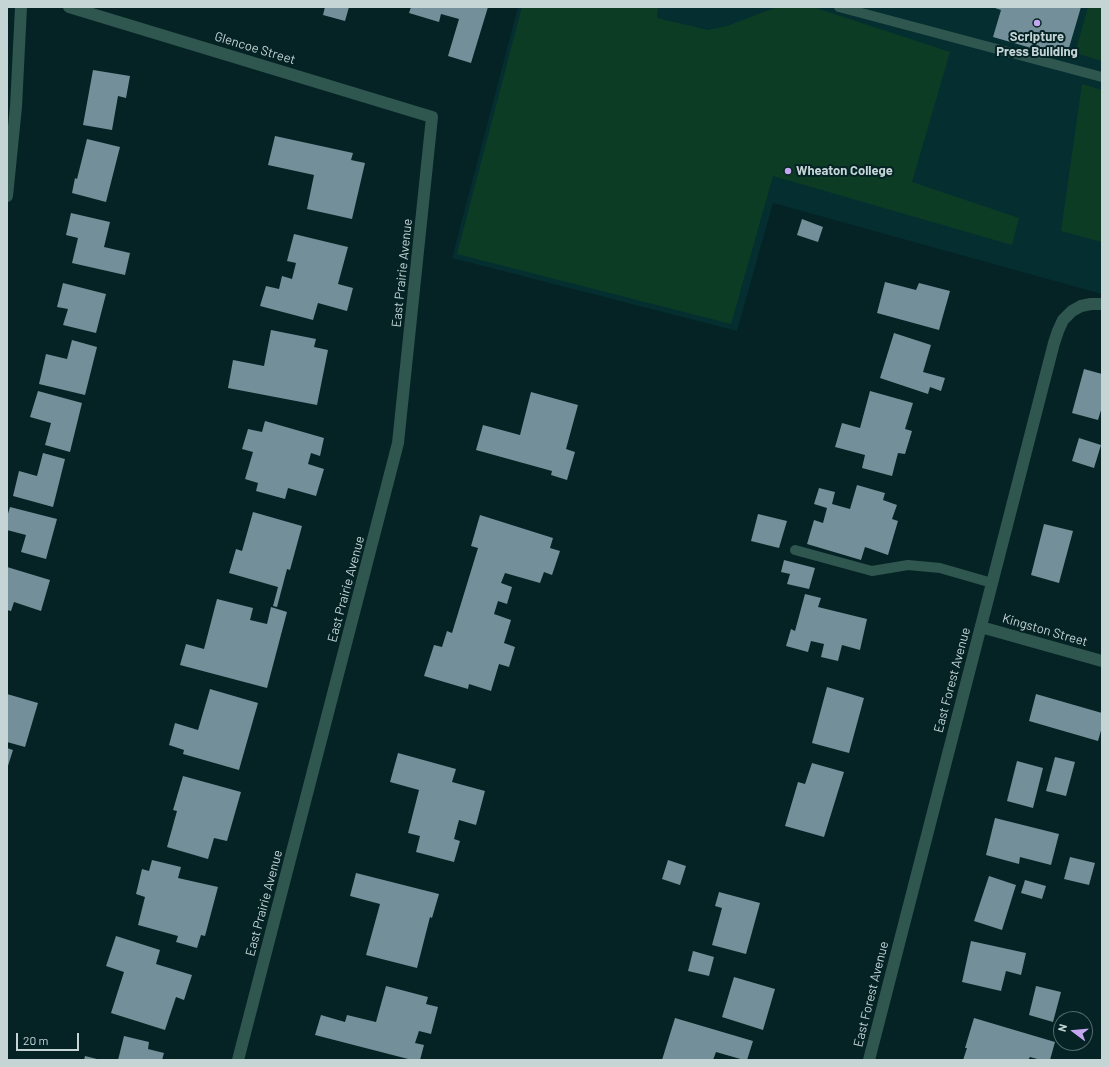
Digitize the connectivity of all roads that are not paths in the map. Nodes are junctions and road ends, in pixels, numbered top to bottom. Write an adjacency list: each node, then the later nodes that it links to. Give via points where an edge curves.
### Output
1 (20, 7): 6 (street, via 16,107)
2 (69, 7): 5 (street, Glencoe Street)
3 (839, 7): 4 (lane)
4 (1102, 77)
5 (432, 117): 12 (street, East Prairie Avenue, via 398,443)
6 (7, 196)
7 (1102, 304): 9 (street, East Forest Avenue, via 1082,306 1072,311 1058,331)
8 (795, 550): 9 (lane, via 872,572 908,565 940,568)
9 (992, 583): 10 (street, East Forest Avenue)
10 (981, 627): 11 (street, Kingston Street); 13 (street, East Forest Avenue)
11 (1102, 661)
12 (238, 1060)
13 (869, 1060)

